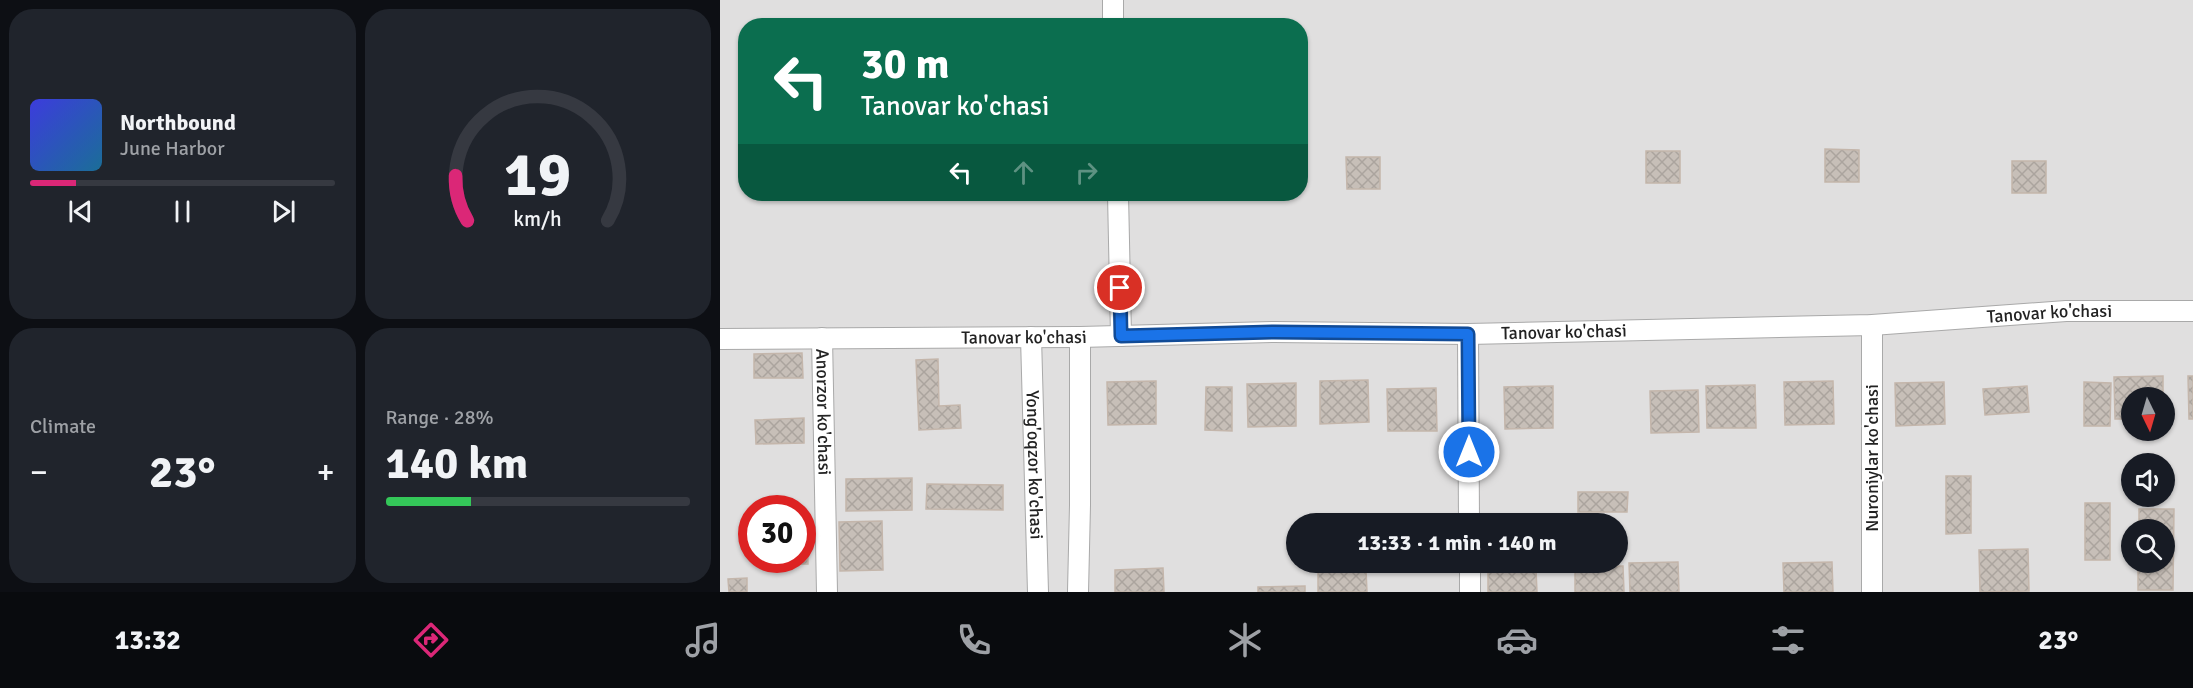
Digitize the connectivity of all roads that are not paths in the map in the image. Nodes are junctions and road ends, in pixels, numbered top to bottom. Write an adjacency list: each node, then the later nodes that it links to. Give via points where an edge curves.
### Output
1 (1113, 0): 2 (street)
2 (1113, 18)
3 (1118, 201): 7 (street)
4 (2193, 311): 5 (street, Tanovar ko'chasi, via 2066,311)
5 (1872, 325): 6 (street, Tanovar ko'chasi); 18 (street, Nuroniylar ko'chasi)
6 (1468, 334): 7 (street, Tanovar ko'chasi, via 1274,332); 12 (street)
7 (1121, 336): 9 (street, Tanovar ko'chasi)
8 (1031, 337): 9 (street, Tanovar ko'chasi); 11 (street, Tanovar ko'chasi); 15 (street, Yong'oqzor ko'chasi)
9 (1080, 337): 16 (street)
10 (720, 339): 11 (street, Tanovar ko'chasi)
11 (822, 339): 14 (street, Anorzor ko'chasi)
12 (1469, 513)
13 (1470, 573): 17 (street)
14 (827, 592)
15 (1038, 592)
16 (1078, 592)
17 (1470, 592)
18 (1872, 592)

